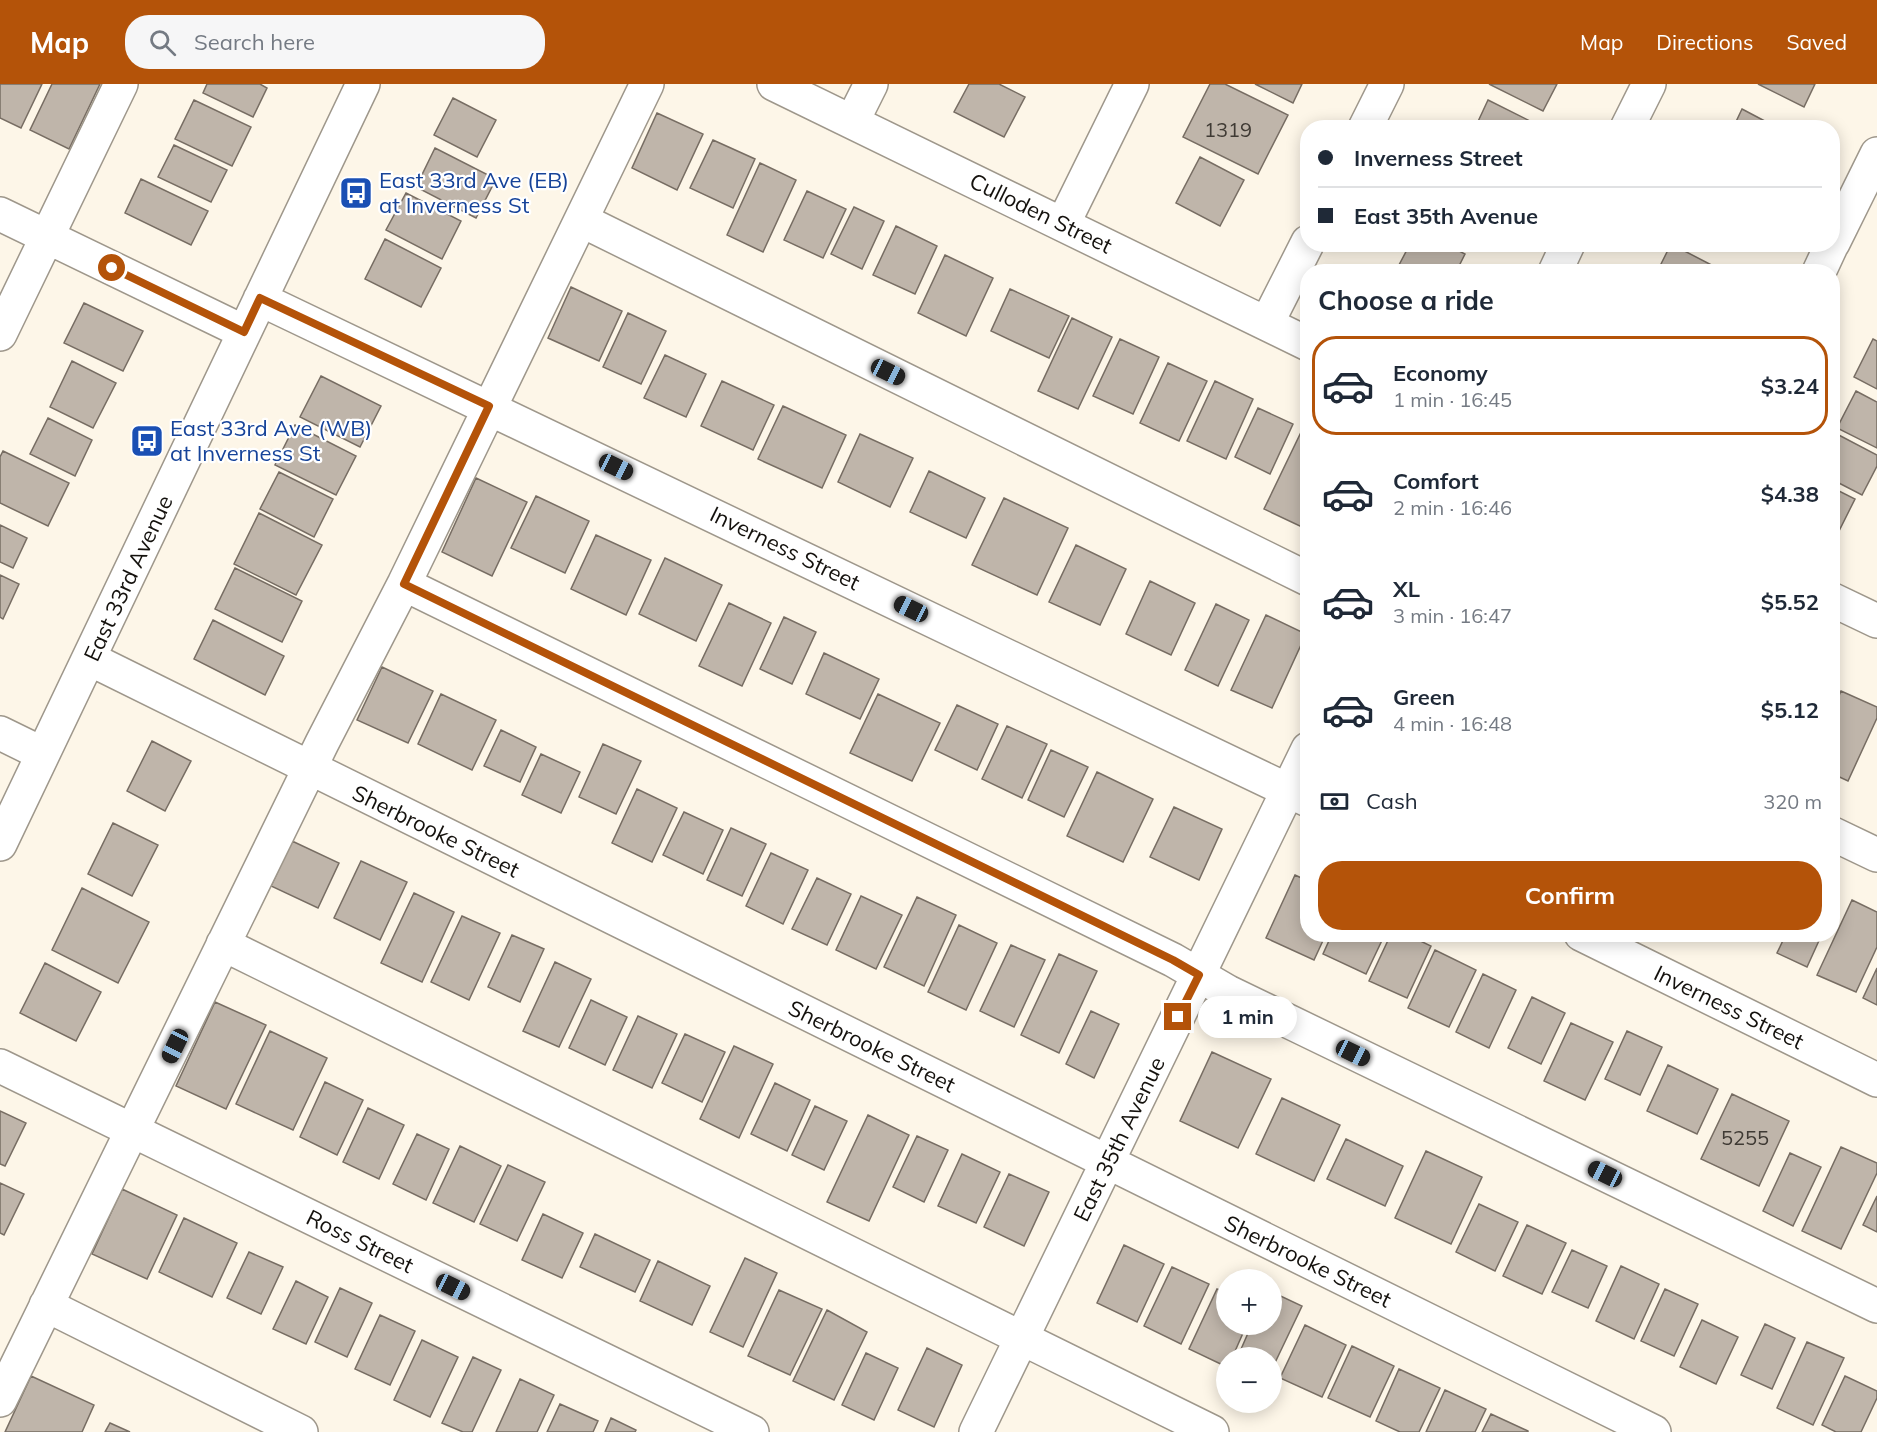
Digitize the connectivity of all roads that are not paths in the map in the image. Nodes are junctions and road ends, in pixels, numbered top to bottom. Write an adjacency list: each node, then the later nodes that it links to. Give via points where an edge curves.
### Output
1 (121, 84): 17 (street)
2 (363, 84): 19 (street, East 33rd Avenue)
3 (647, 84): 14 (street)
4 (774, 84): 11 (street, Culloden Street)
5 (871, 84): 11 (street)
6 (1132, 84): 15 (street)
7 (1387, 84): 9 (street)
8 (1649, 84): 10 (street)
9 (1369, 120)
10 (1631, 120)
11 (852, 122): 15 (street, Culloden Street)
12 (1877, 154): 16 (street)
13 (0, 214): 17 (street)
14 (581, 220): 24 (street); 25 (street)
15 (1063, 224): 20 (street, Culloden Street)
16 (1840, 230)
17 (48, 237): 21 (street); 22 (street)
18 (1303, 252): 20 (street)
19 (260, 298): 21 (street, East 33rd Avenue); 24 (street, Inverness Street)
20 (1267, 323): 23 (street, Culloden Street)
21 (244, 332): 29 (street, East 33rd Avenue)
22 (0, 334)
23 (1300, 340)
24 (489, 406): 26 (street); 33 (street, Inverness Street)
25 (1300, 575)
26 (404, 584): 32 (street); 39 (street)
27 (1840, 603): 28 (street)
28 (1877, 621)
29 (90, 659): 31 (street, East 33rd Avenue); 32 (street, Sherbrooke Street)
30 (0, 733): 31 (street)
31 (43, 754): 35 (street, East 33rd Avenue)
32 (310, 769): 38 (street); 43 (street, Sherbrooke Street)
33 (1298, 796): 39 (street, East 35th Avenue)
34 (1840, 837): 36 (street)
35 (0, 844)
36 (1877, 855)
37 (1597, 942): 41 (street, Inverness Street)
38 (223, 944): 42 (street); 46 (street)
39 (1199, 975): 43 (street, East 35th Avenue); 45 (street)
40 (0, 1066): 42 (street, Ross Street)
41 (1877, 1080)
42 (133, 1131): 44 (street); 49 (street, Ross Street)
43 (1108, 1162): 46 (street, East 35th Avenue); 52 (street, Sherbrooke Street)
44 (46, 1305): 47 (street); 48 (street)
45 (1877, 1306)
46 (1020, 1339): 50 (street, East 35th Avenue); 51 (street)
47 (0, 1400)
48 (301, 1432)
49 (752, 1432)
50 (976, 1432)
51 (1212, 1432)
52 (1654, 1432)

